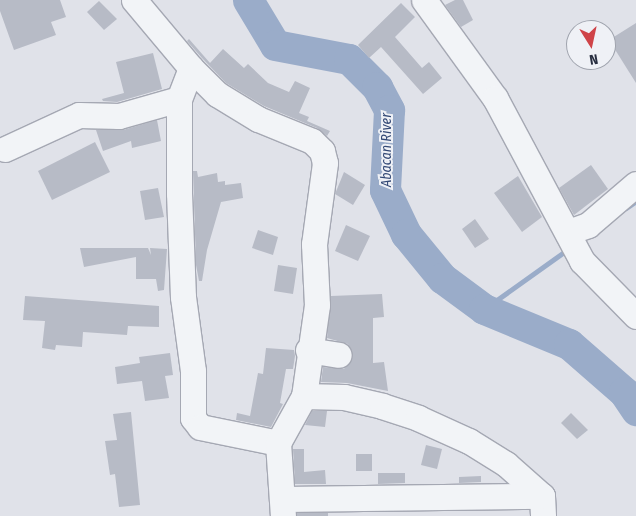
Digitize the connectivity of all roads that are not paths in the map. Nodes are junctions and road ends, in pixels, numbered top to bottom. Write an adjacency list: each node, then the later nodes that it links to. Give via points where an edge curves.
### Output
1 (134, 0): 3 (street)
2 (424, 0): 7 (street, via 496,98)
3 (191, 68): 4 (street); 9 (street, via 217,94 258,119 312,141 322,151 324,163 314,244 317,305)
4 (179, 99): 5 (street, via 119,116 79,115); 12 (street, via 183,297 194,418 200,427)
5 (5, 149)
6 (636, 184): 7 (street, via 588,225)
7 (574, 245): 8 (street)
8 (636, 316)
9 (308, 350): 10 (street); 11 (street)
10 (339, 355)
11 (304, 396): 12 (street); 13 (street, via 344,397 418,418 469,441 506,464)
12 (278, 443): 14 (street)
13 (543, 506): 14 (street)
14 (283, 507)

